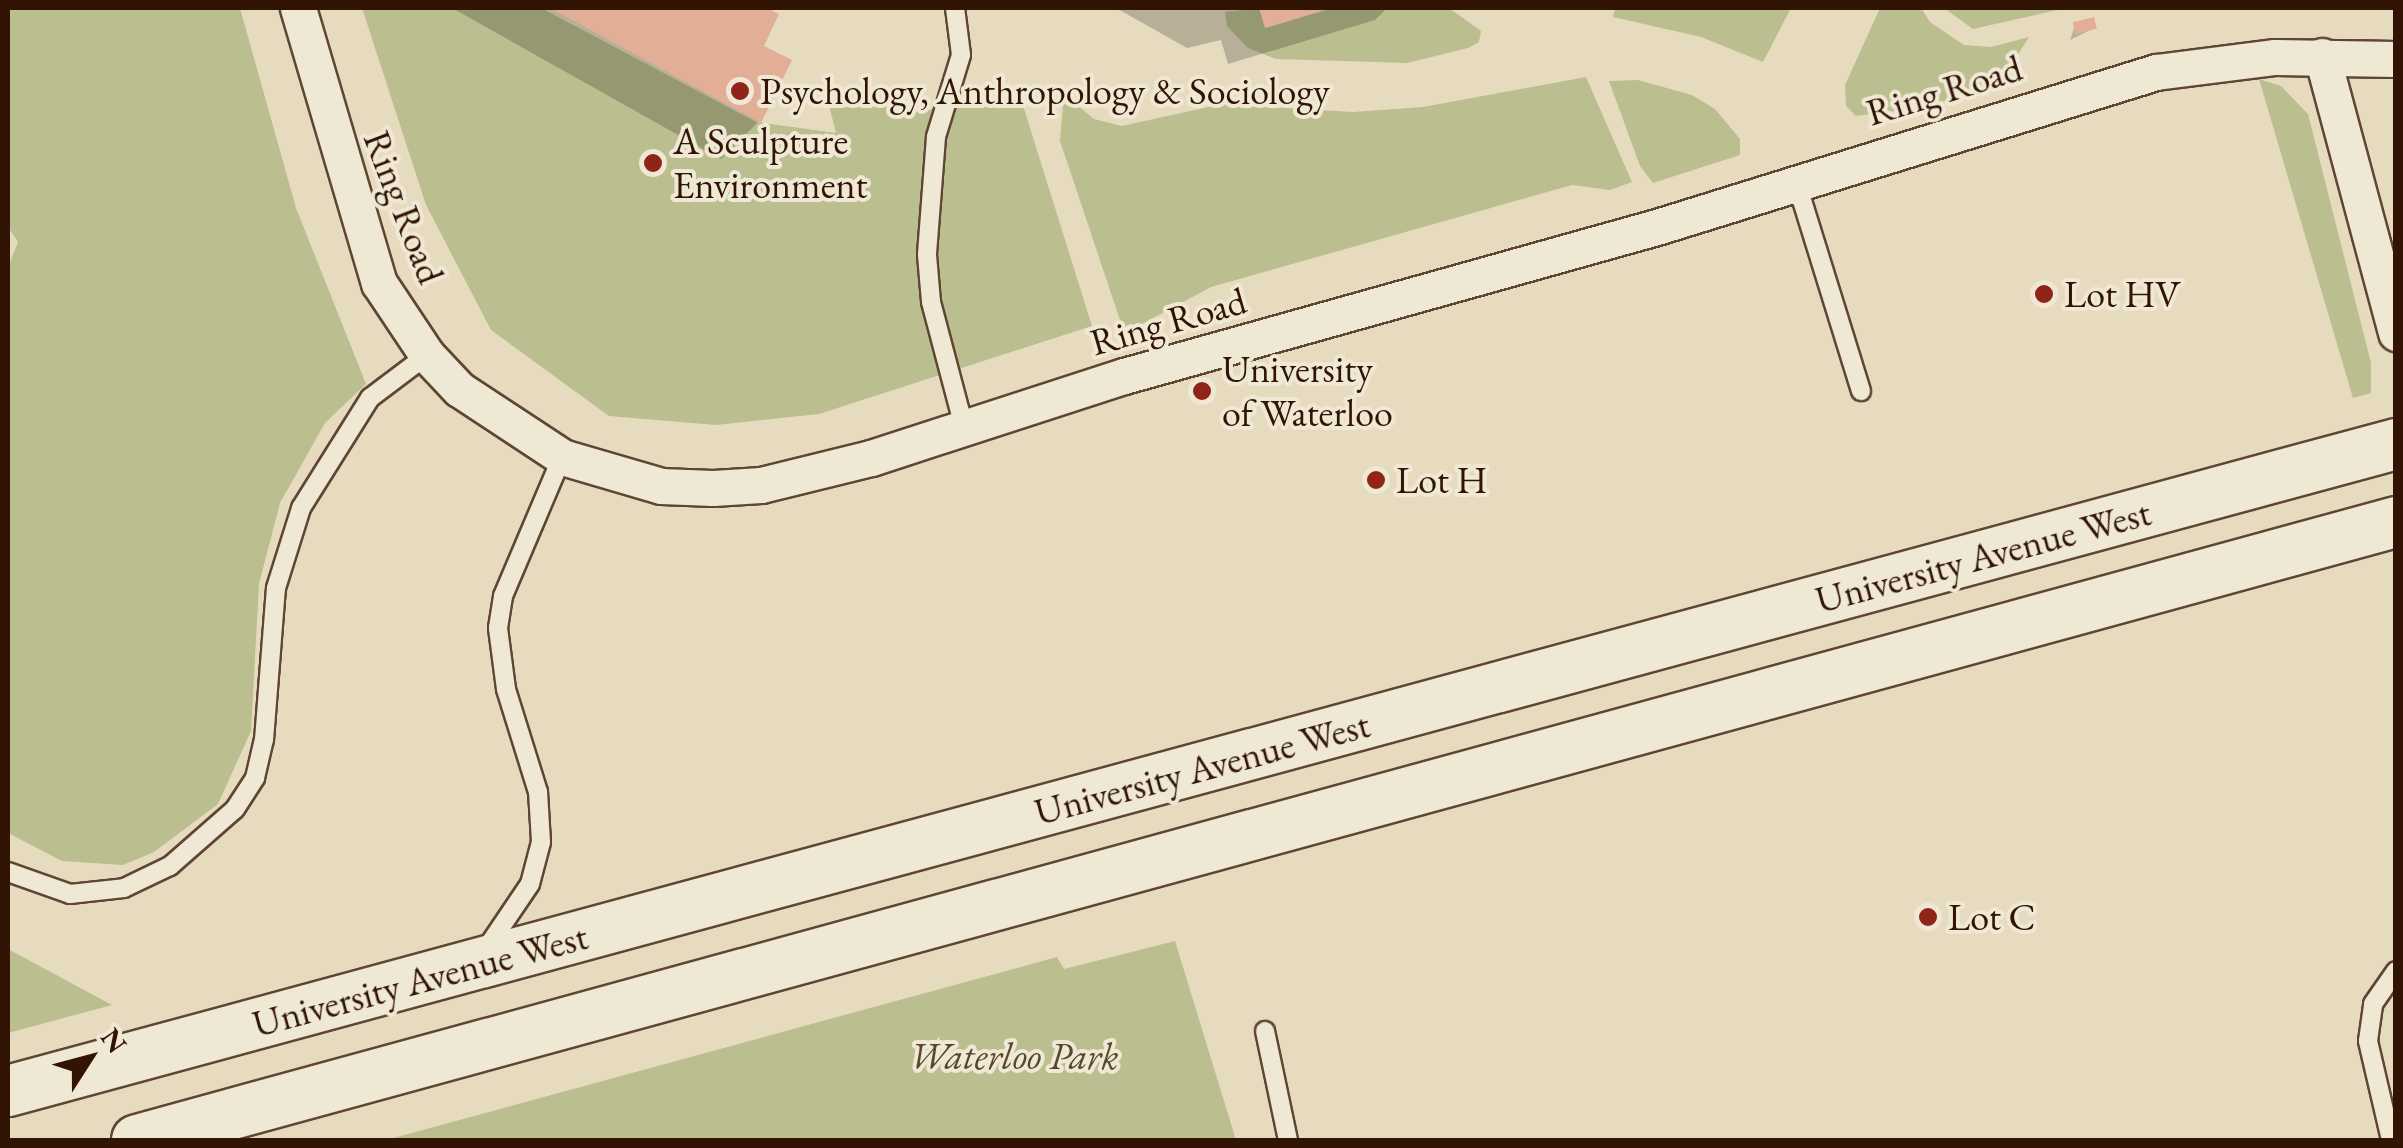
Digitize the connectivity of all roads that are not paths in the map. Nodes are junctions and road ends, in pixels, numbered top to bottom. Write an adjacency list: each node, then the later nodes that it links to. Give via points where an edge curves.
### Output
1 (298, 8): 7 (street, Ring Road, via 379,283)
2 (955, 8): 9 (lane, via 961,56 936,136 926,255 931,302)
3 (2322, 56): 4 (street, Ring Road); 5 (street, Ring Road, via 2156,72); 6 (street)
4 (2396, 59)
5 (1796, 180): 8 (lane); 9 (street, Ring Road, via 1660,226)
6 (2396, 333)
7 (427, 355): 11 (street, Ring Road, via 459,389); 13 (lane, via 370,398 301,508 276,588 264,740 255,778 235,810 170,866 124,888 70,894)
8 (1861, 391)
9 (964, 427): 11 (street, Ring Road, via 761,485 661,486)
10 (2396, 444): 14 (main road, University Avenue West)
11 (562, 457): 14 (lane, via 503,596 498,628 506,689 538,792 540,842 530,884)
12 (2396, 522): 18 (main road, University Avenue West)
13 (8, 872)
14 (474, 964): 17 (main road, University Avenue West)
15 (2396, 970): 20 (lane, via 2373,1004 2368,1040)
16 (1265, 1031): 19 (lane)
17 (8, 1090)
18 (137, 1140)
19 (1288, 1140)
20 (2391, 1140)

